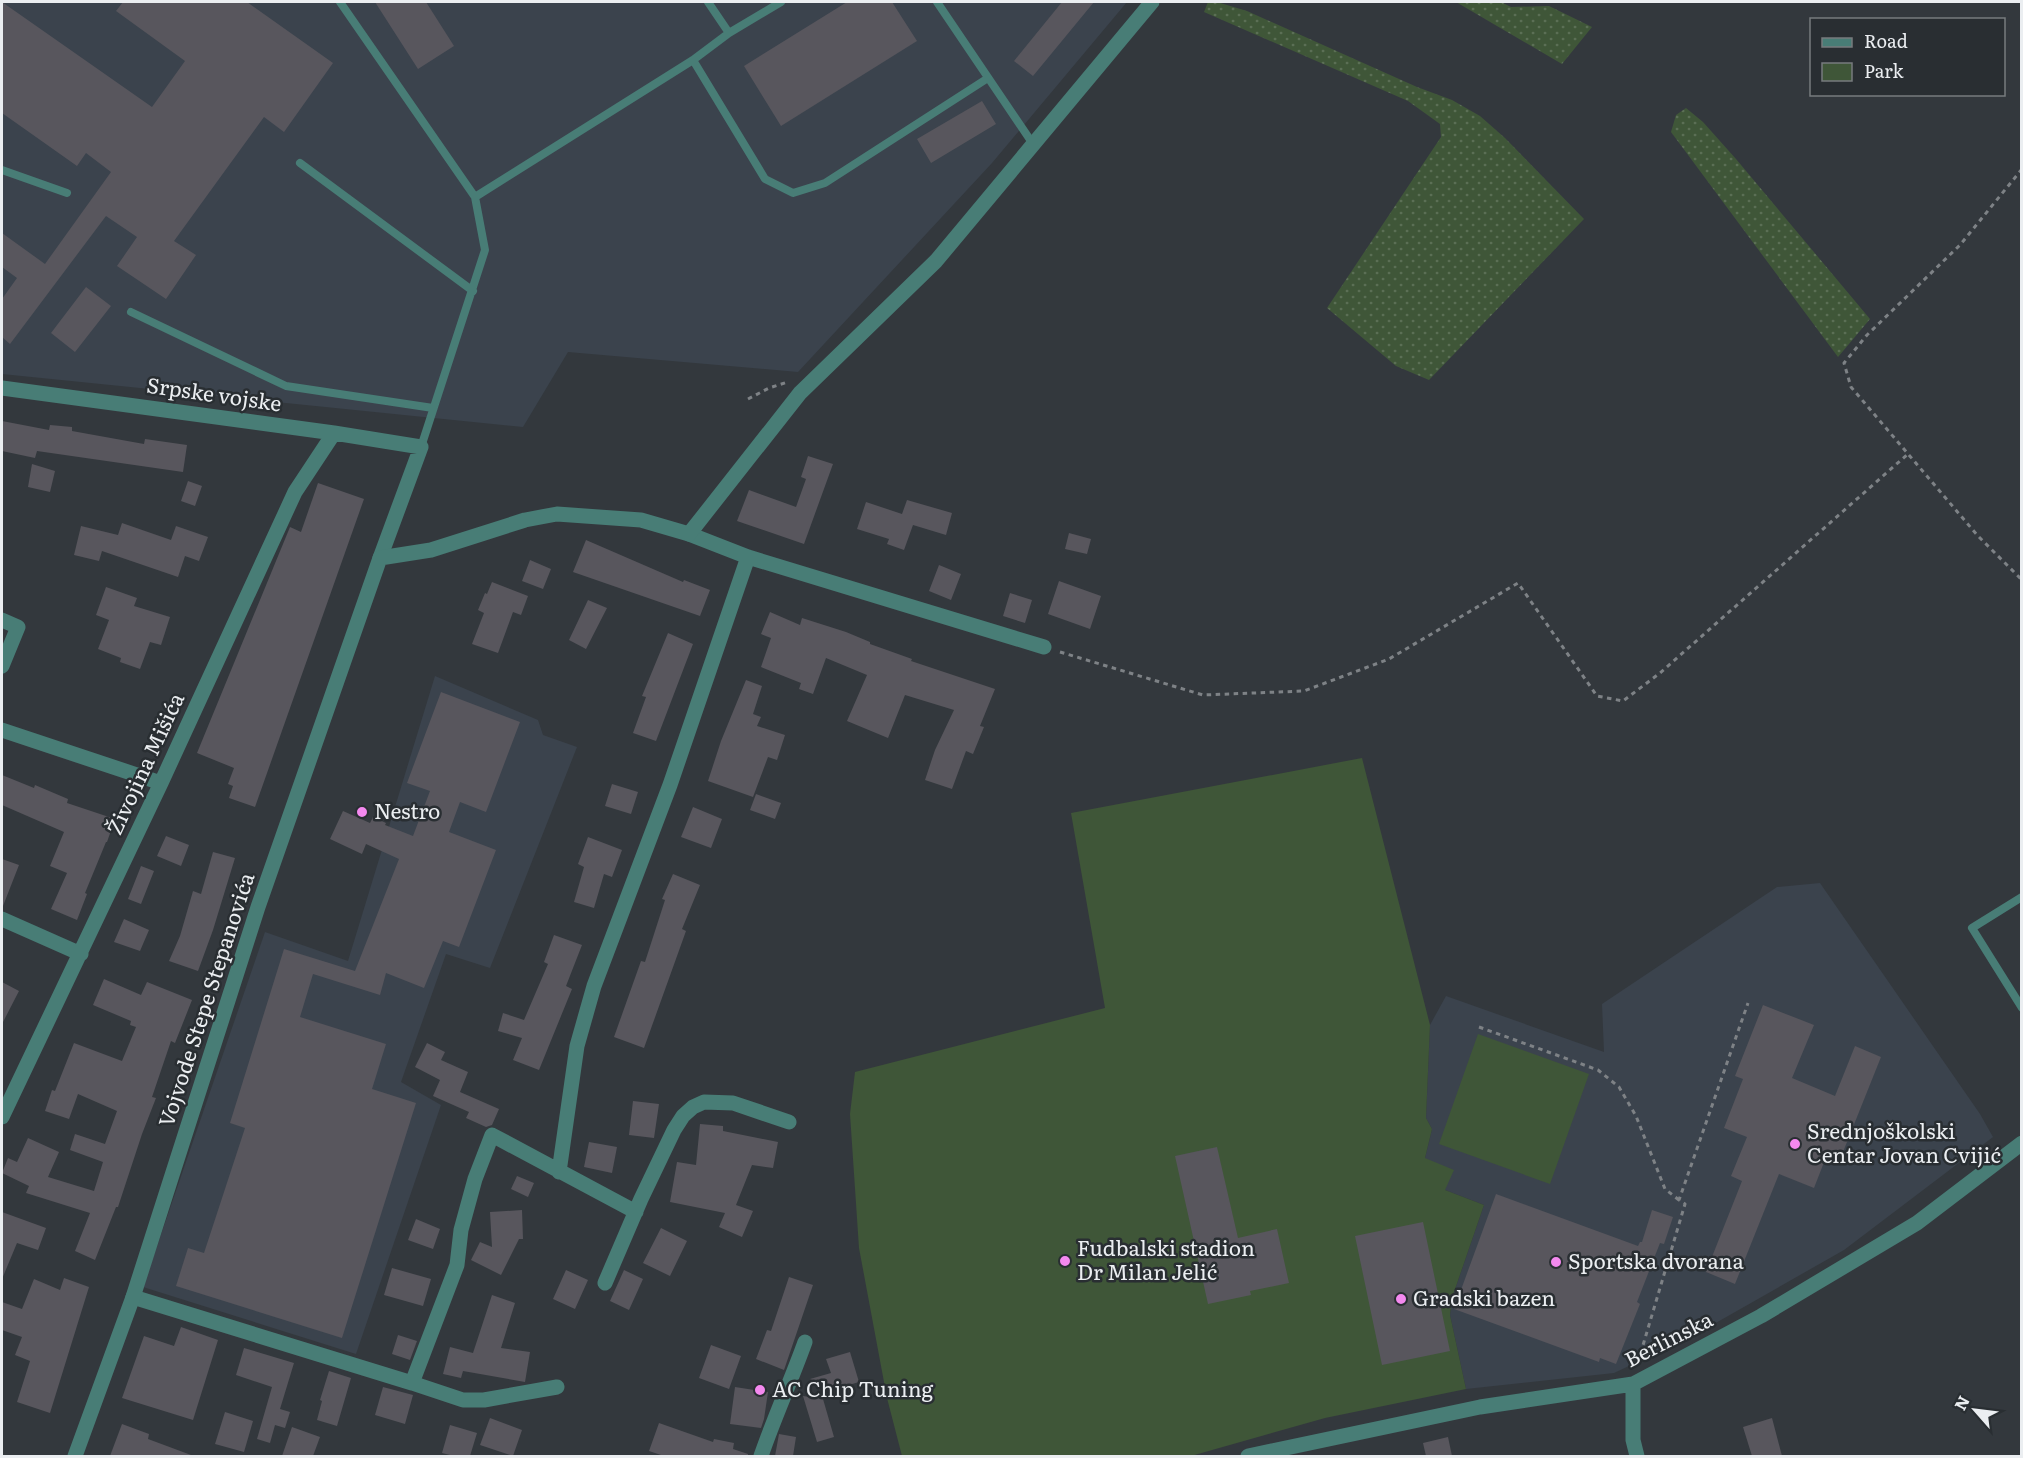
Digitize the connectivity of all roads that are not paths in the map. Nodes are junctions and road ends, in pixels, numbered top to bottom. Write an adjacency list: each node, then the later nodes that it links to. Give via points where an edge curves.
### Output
1 (340, 2): 13 (lane)
2 (708, 2): 6 (lane)
3 (781, 2): 6 (lane)
4 (937, 2): 8 (lane)
5 (1152, 2): 9 (street)
6 (729, 33): 7 (lane)
7 (693, 60): 8 (lane, via 765,179 793,193 825,183); 13 (lane)
8 (988, 78): 9 (lane)
9 (1033, 144): 20 (street, via 936,261 779,418)
10 (300, 164): 14 (lane)
11 (2, 170): 12 (lane)
12 (67, 193)
13 (475, 197): 14 (lane, via 485,250)
14 (473, 291): 17 (lane)
15 (131, 312): 17 (lane, via 286,386)
16 (2, 388): 18 (street, Srpske vojske)
17 (433, 408): 19 (lane)
18 (334, 433): 19 (street, Srpske vojske); 27 (street, Živojina Mišića, via 295,492)
19 (421, 447): 22 (street, Vojvode Stepe Stepanovića)
20 (689, 534): 21 (street); 22 (street, via 641,520 557,514 525,520 431,550)
21 (748, 557): 24 (street); 35 (street, via 670,785 594,986 577,1046)
22 (380, 558): 38 (street, Vojvode Stepe Stepanovića, via 258,907)
23 (2, 620): 25 (street, via 18,627)
24 (1044, 647)
25 (2, 666)
26 (2, 730): 27 (street)
27 (161, 783): 30 (street, Živojina Mišića)
28 (2022, 897): 31 (lane, via 1972,928)
29 (2, 920): 30 (street)
30 (81, 954): 32 (street, Živojina Mišića)
31 (2022, 1008)
32 (2, 1117)
33 (789, 1122): 36 (street, via 733,1103 704,1102 693,1107 674,1130)
34 (2022, 1143): 41 (street, Berlinska, via 1917,1223 1761,1316)
35 (559, 1172): 36 (street); 40 (street, via 492,1136 472,1189 457,1265)
36 (636, 1212): 37 (street)
37 (605, 1283)
38 (133, 1297): 40 (street); 44 (street, Vojvode Stepe Stepanovića)
39 (804, 1342): 45 (street)
40 (412, 1383): 42 (street, via 464,1400)
41 (1633, 1384): 43 (street, Berlinska, via 1480,1407); 47 (street, via 1633,1440)
42 (557, 1388)
43 (1275, 1453): 46 (street, Berlinska)
44 (75, 1456)
45 (761, 1456)
46 (1248, 1456)
47 (1637, 1456)

